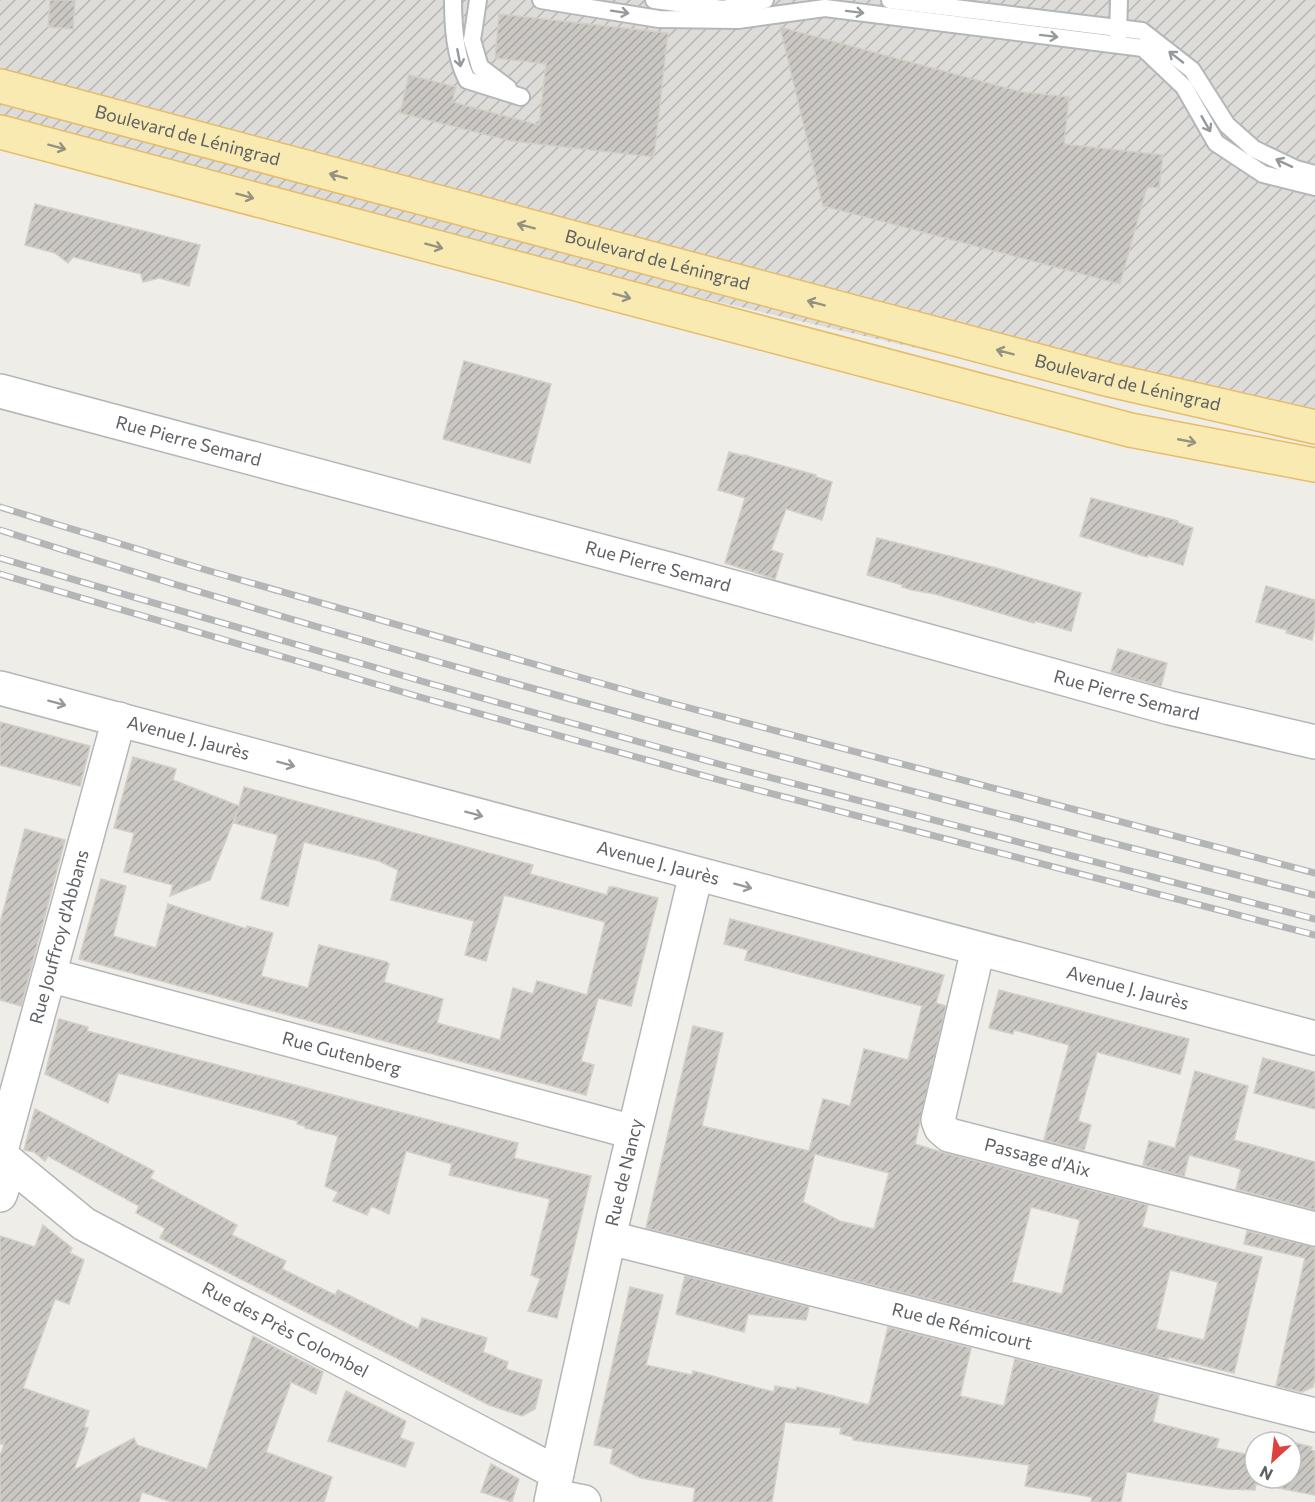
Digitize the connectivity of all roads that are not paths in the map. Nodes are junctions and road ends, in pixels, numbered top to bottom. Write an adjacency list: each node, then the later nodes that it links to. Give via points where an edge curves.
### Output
1 (453, 0): 2 (lane, one-way to 2, via 460,66 467,80 521,97 480,67 472,40)
2 (478, 0)
3 (541, 0): 9 (lane, one-way to 9, via 659,19 738,20 825,8)
4 (654, 0): 5 (lane, via 723,9)
5 (765, 0)
6 (890, 0): 8 (lane)
7 (1119, 0): 8 (lane)
8 (1118, 28): 9 (lane); 12 (lane, one-way to 8, via 1254,149 1227,125 1192,70 1142,31)
9 (1118, 45): 13 (lane, one-way to 13, via 1143,48 1184,87 1216,143 1263,174)
10 (0, 86): 15 (main road, Boulevard de Léningrad, one-way to 10, via 1110,380)
11 (0, 132): 16 (main road, one-way to 16, via 1130,430)
12 (1315, 174)
13 (1315, 187)
14 (0, 391): 19 (street, Rue Pierre Semard, via 1170,708)
15 (1315, 427)
16 (1315, 465)
17 (0, 688): 18 (street, Avenue J. Jaurès, one-way to 18)
18 (119, 719): 20 (street, Avenue J. Jaurès, one-way to 20); 22 (street, Rue Jouffroy d'Abbans)
19 (1315, 742)
20 (696, 874): 21 (street, Avenue J. Jaurès, one-way to 21); 24 (street, Rue de Nancy)
21 (978, 949): 23 (street, Avenue J. Jaurès); 27 (street, Passage d'Aix, via 938,1120 940,1128 949,1135)
22 (49, 975): 24 (street, Rue Gutenberg); 25 (street, Rue Jouffroy d'Abbans)
23 (1315, 1038)
24 (633, 1132): 28 (street, Rue de Nancy)
25 (4, 1158): 26 (street, Rue Jouffroy d'Abbans); 30 (street, Rue des Près Colombel, via 84,1224)
26 (0, 1195)
27 (1315, 1229)
28 (610, 1238): 29 (street, Rue de Rémicourt); 30 (street, Rue de Nancy)
29 (1315, 1415)
30 (554, 1490): 31 (street, Rue des Près Colombel)
31 (584, 1502)

